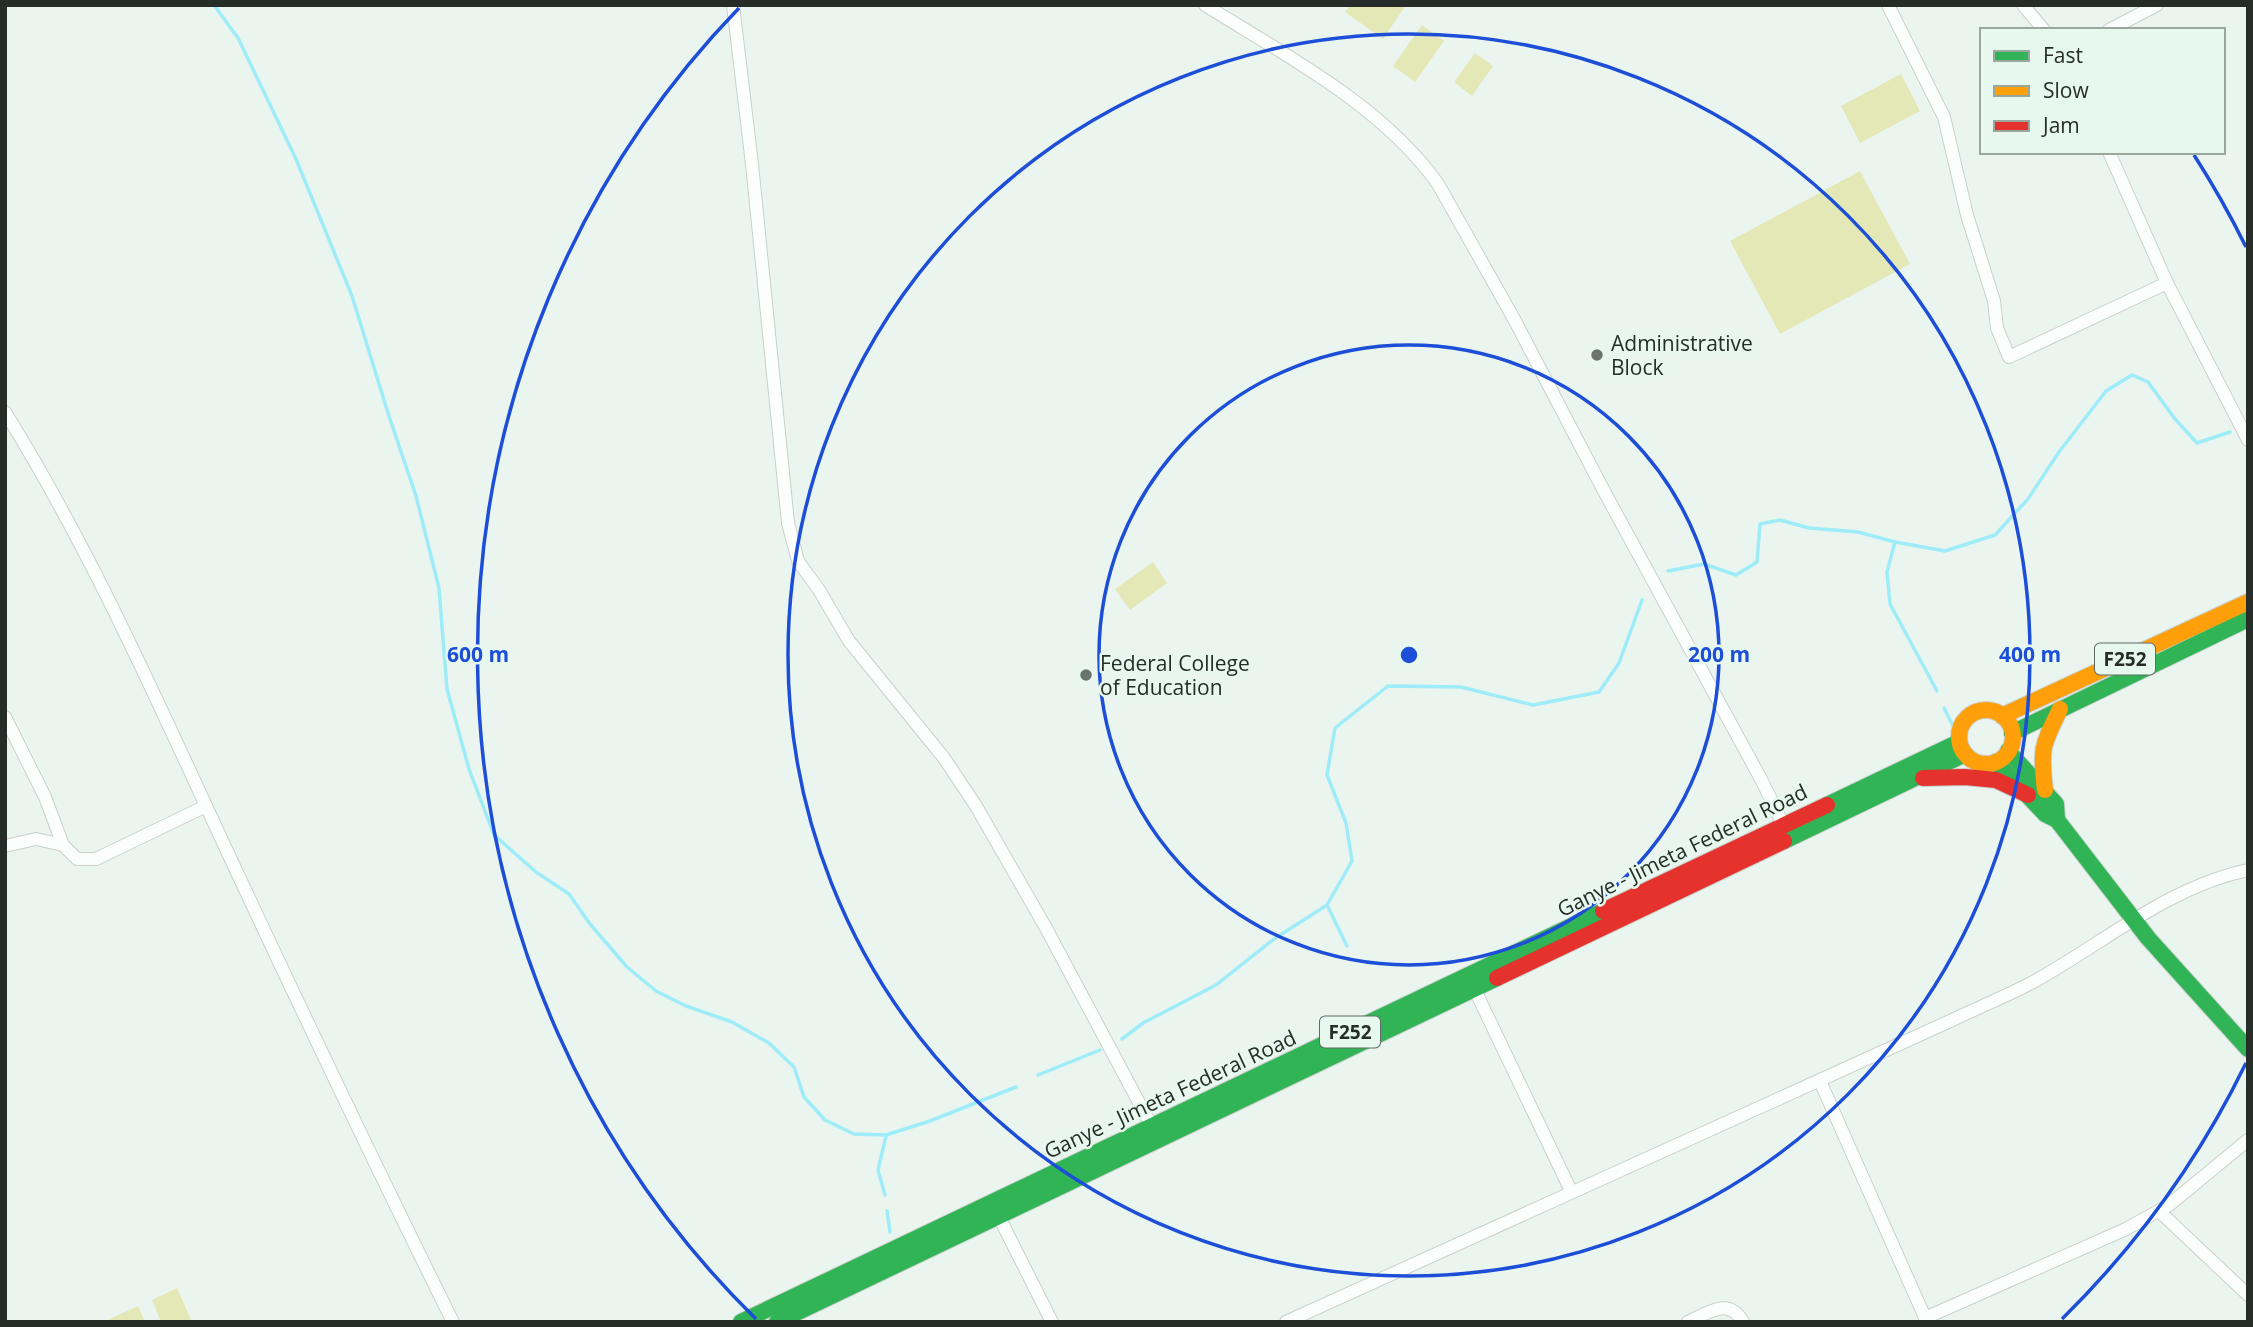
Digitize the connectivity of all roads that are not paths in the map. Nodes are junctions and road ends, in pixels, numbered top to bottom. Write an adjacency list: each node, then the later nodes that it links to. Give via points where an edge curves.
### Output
1 (733, 5): 33 (street, via 788,523 798,561 849,641 944,758 976,806)
2 (1205, 5): 25 (street, via 1369,112 1424,165 1514,319)
3 (1888, 5): 9 (street, via 1944,117 1967,215 1994,300 1997,328 2009,357)
4 (2023, 5): 6 (street)
5 (2157, 5): 7 (street)
6 (2042, 28)
7 (2113, 28)
8 (2110, 154): 9 (street)
9 (2167, 284): 11 (street)
10 (5, 412): 23 (street, via 104,589)
11 (2248, 440)
12 (2248, 602): 15 (main road, F252)
13 (2248, 619): 14 (main road, F252)
14 (2060, 709): 17 (main road, F252); 21 (main road, via 2043,742)
15 (2002, 716): 17 (main road); 18 (main road, via 1984,710 1972,714 1960,729)
16 (5, 717): 26 (street)
17 (2012, 733): 19 (main road)
18 (1962, 748): 19 (main road, via 1981,764); 20 (main road, Ganye - Jimeta Federal Road / F252); 25 (main road, Ganye - Jimeta Federal Road / F252)
19 (2002, 756): 21 (main road); 22 (main road)
20 (1916, 778): 22 (main road, via 1996,780); 25 (main road, Ganye - Jimeta Federal Road / F252)
21 (2045, 790): 24 (main road, via 2056,804)
22 (2028, 795): 24 (main road)
23 (206, 806): 26 (street, via 96,859 77,859); 41 (street)
24 (2057, 820): 29 (main road)
25 (1787, 831): 30 (main road, Ganye - Jimeta Federal Road / F252); 33 (main road, Ganye - Jimeta Federal Road / F252)
26 (63, 845): 27 (street, via 36,839)
27 (5, 846)
28 (2248, 870): 29 (street, via 2177,894)
29 (2132, 920): 31 (main road); 32 (street, via 2034,981)
30 (1475, 988): 35 (street); 36 (main road, Ganye - Jimeta Federal Road / F252)
31 (2248, 1049)
32 (1820, 1081): 35 (street); 39 (street)
33 (1151, 1125): 36 (main road, Ganye - Jimeta Federal Road / F252)
34 (2248, 1140): 37 (street)
35 (1571, 1191): 40 (street)
36 (995, 1209): 42 (main road, Ganye - Jimeta Federal Road / F252); 43 (main road, Ganye - Jimeta Federal Road / F252); 44 (street)
37 (2159, 1211): 38 (street); 39 (street)
38 (2248, 1295)
39 (1926, 1320)
40 (1289, 1321)
41 (453, 1322)
42 (741, 1322)
43 (777, 1322)
44 (1052, 1322)
45 (1688, 1322): 46 (street, via 1731,1308)
46 (1743, 1322)

